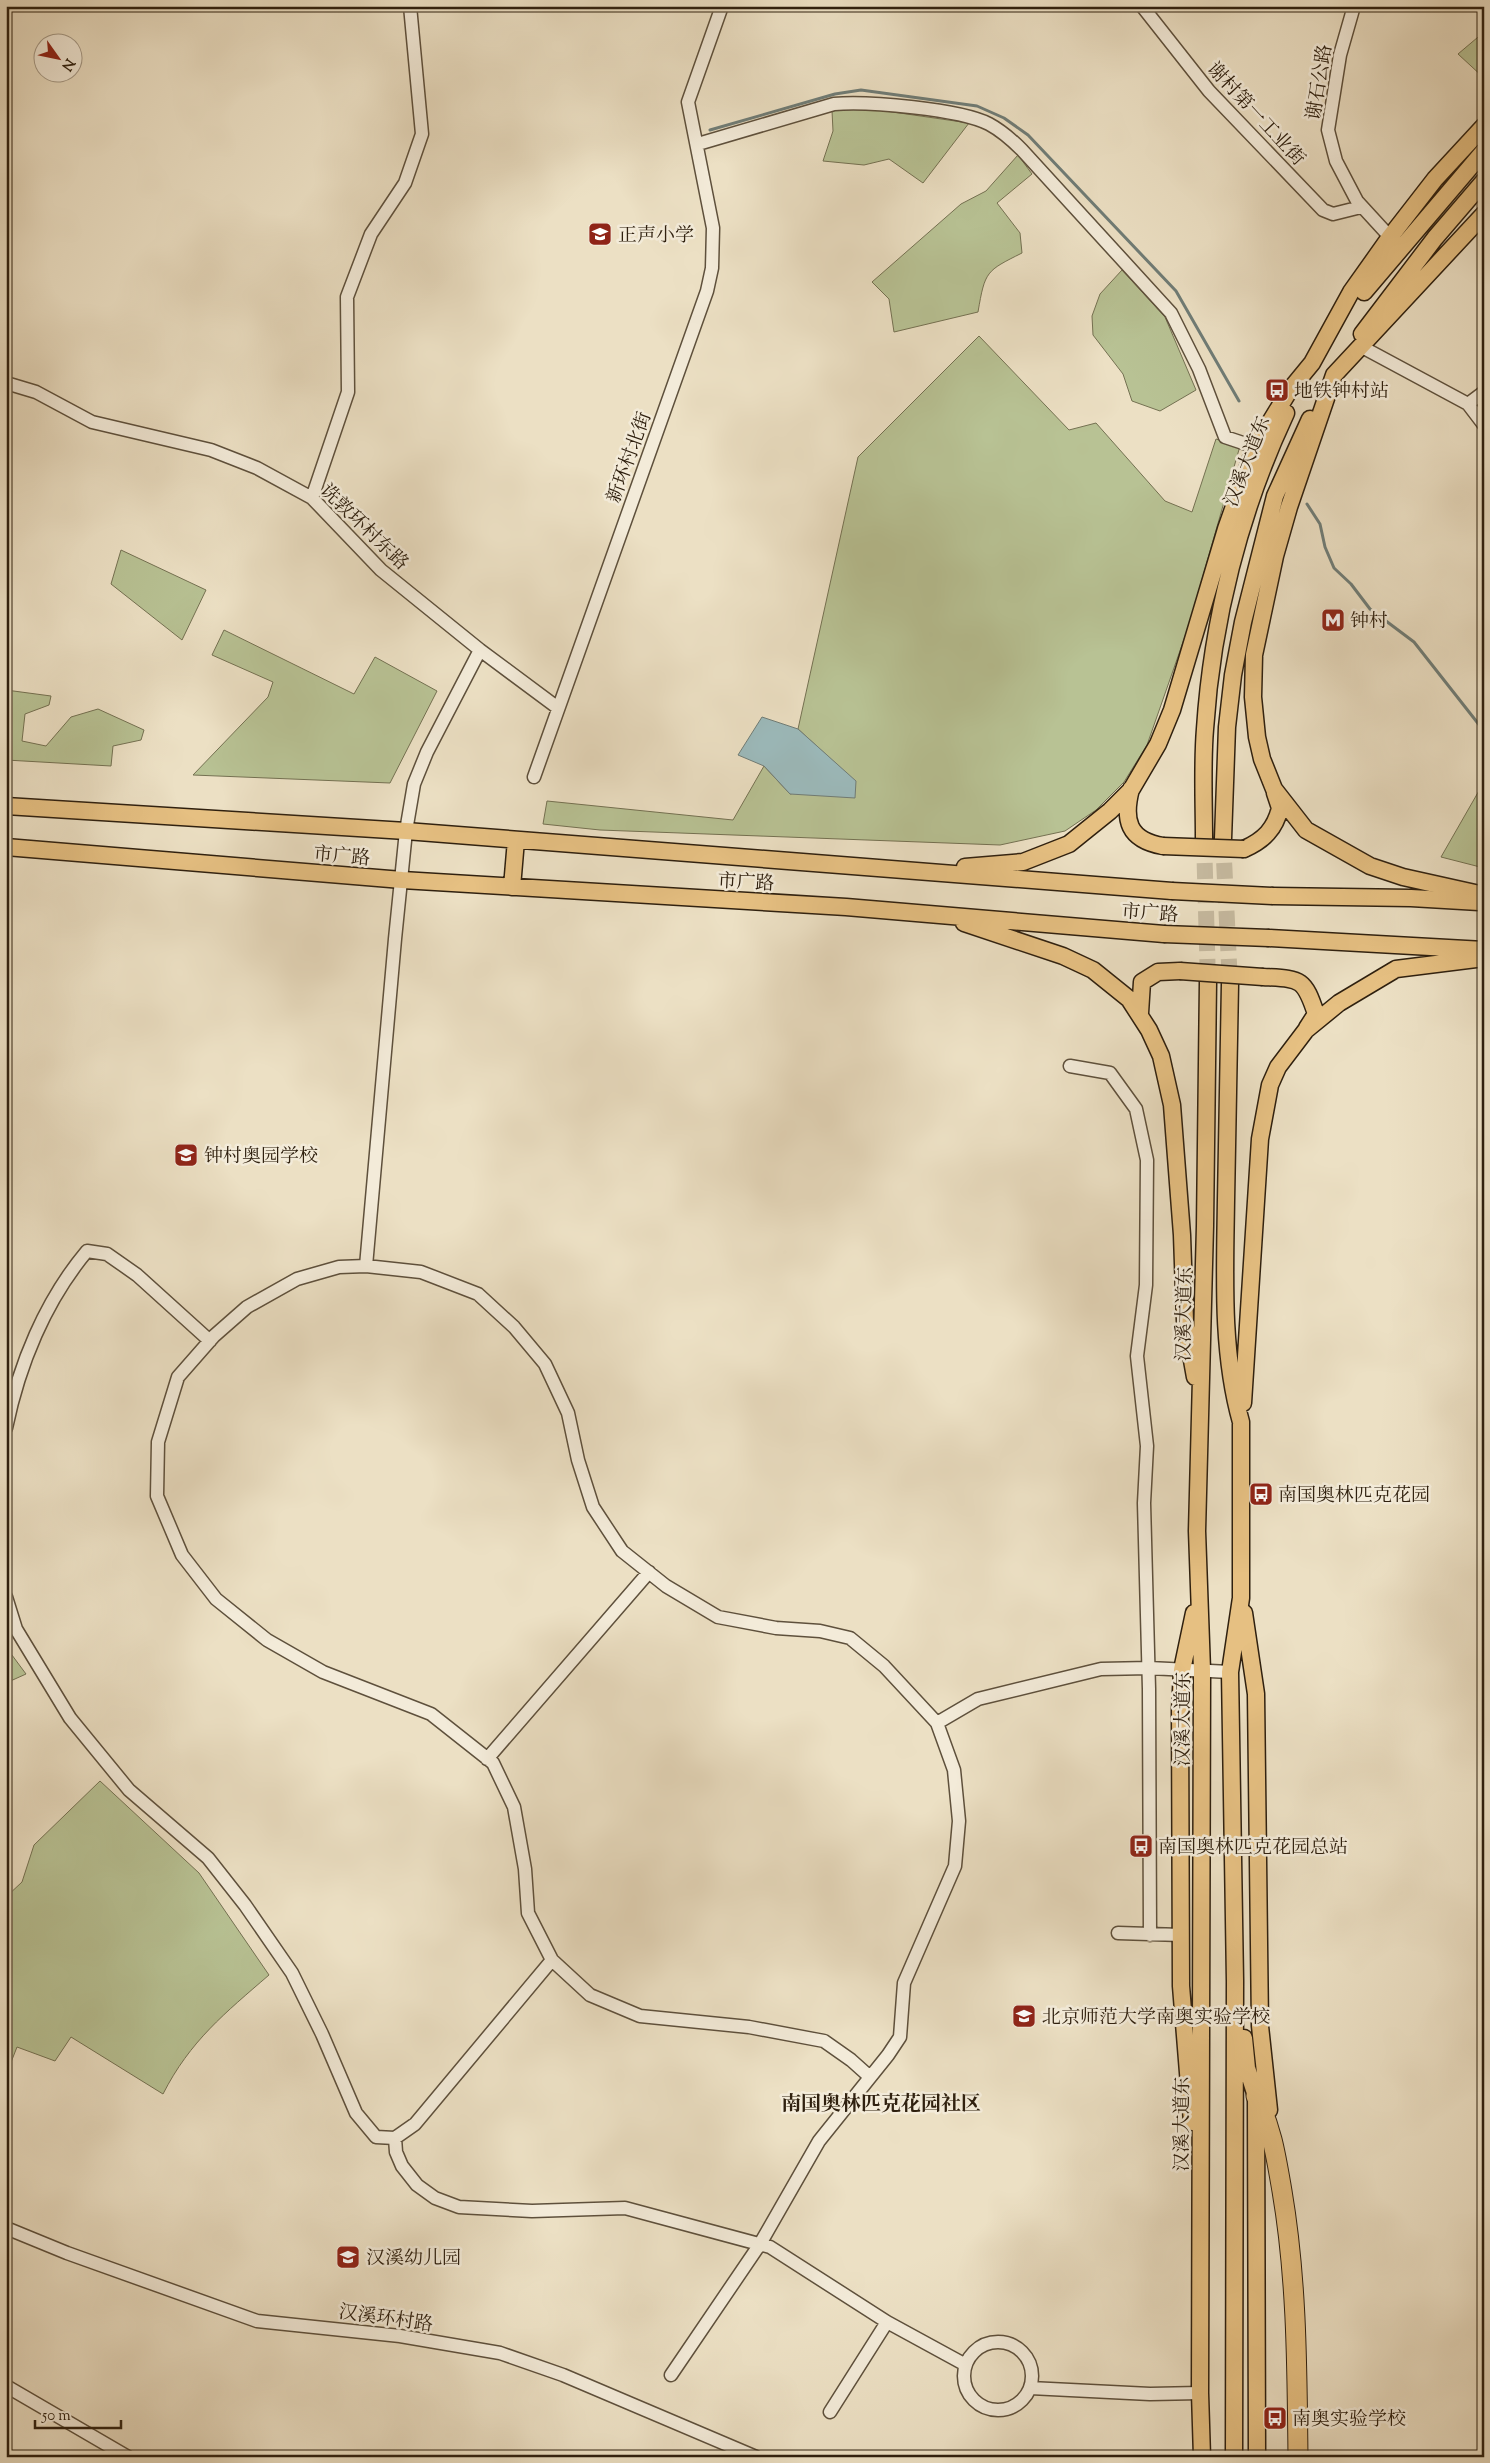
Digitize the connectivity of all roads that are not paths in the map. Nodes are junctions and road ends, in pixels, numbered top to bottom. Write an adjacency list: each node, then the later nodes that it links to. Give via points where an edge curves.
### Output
1 (410, 6): 20 (street, via 422,134 405,183 371,234 347,297 348,392)
2 (722, 6): 6 (street, 新环村北街, via 688,102)
3 (1142, 6): 9 (street, 谢村第一工业街, via 1209,91 1323,210 1333,214)
4 (1354, 6): 9 (street, 谢石公路, via 1340,55 1328,130 1336,161)
5 (1484, 126): 11 (main road, via 1435,179)
6 (698, 144): 19 (street, via 834,104 857,102 964,116 988,124 1022,150 1171,313 1199,369 1225,437); 22 (street, 新环村北街, via 713,228 712,268 707,291)
7 (1481, 154): 13 (main road, 汉溪大道东, via 1371,282)
8 (1484, 181): 14 (main road, via 1410,269)
9 (1361, 207): 11 (street, 谢石公路)
10 (1484, 214): 12 (main road)
11 (1390, 237): 13 (main road, via 1352,292)
12 (1362, 347): 14 (main road); 17 (street)
13 (1312, 363): 19 (main road, via 1289,391); 28 (main road, 汉溪大道东, via 1268,452 1228,580 1216,635 1205,729)
14 (1334, 375): 24 (main road, via 1287,515 1254,654 1253,697 1257,737); 29 (main road, via 1302,434 1275,496 1243,622 1227,727)
15 (6, 383): 20 (street, 诜敦环村东路, via 36,392 92,422 211,450 257,468)
16 (1484, 392): 17 (street)
17 (1468, 404): 18 (street)
18 (1484, 425)
19 (1254, 447): 25 (main road, via 1172,710 1158,744)
20 (312, 498): 21 (street, 诜敦环村东路, via 381,570)
21 (480, 650): 22 (street, 诜敦环村东路); 27 (street, via 427,752 414,784)
22 (558, 708): 23 (street, 新环村北街)
23 (534, 777)
24 (1272, 786): 25 (main road, bridge, via 1280,808 1278,817 1268,834 1244,849 1147,844 1133,832 1127,808); 35 (main road, via 1306,830 1346,854 1403,877)
25 (1132, 789): 32 (main road, via 1069,844 1023,862)
26 (6, 806): 27 (main road, 市广路)
27 (406, 832): 30 (main road, 市广路); 33 (street)
28 (1204, 839)
29 (1223, 839)
30 (516, 840): 32 (main road, 市广路); 34 (main road)
31 (6, 847): 33 (main road, 市广路)
32 (921, 871): 36 (main road, 市广路, bridge, via 1172,891)
33 (402, 880): 34 (main road, 市广路); 45 (street)
34 (512, 887): 37 (main road, 市广路)
35 (1484, 895)
36 (1484, 903)
37 (936, 914): 38 (main road, 市广路, bridge, via 1164,934); 42 (main road, via 1063,956 1093,970 1129,999)
38 (1484, 950)
39 (1484, 958): 43 (main road, via 1396,969 1339,1003)
40 (1208, 982): 48 (main road, 汉溪大道东)
41 (1230, 984): 49 (main road, via 1225,1239 1227,1331 1235,1401)
42 (1140, 1013): 43 (main road, bridge, via 1142,982 1158,972 1288,978 1306,987 1316,1014); 48 (main road, via 1161,1056 1172,1105 1185,1322)
43 (1306, 1030): 49 (main road, via 1278,1067 1270,1085 1260,1139)
44 (1070, 1066): 55 (street, via 1110,1073 1136,1109 1147,1160 1146,1286 1137,1356 1147,1446 1144,1503)
45 (366, 1266): 46 (street, via 339,1267 297,1279 247,1307); 51 (street, via 421,1272 478,1294 514,1327 545,1364 568,1414 593,1508 622,1552)
46 (210, 1341): 47 (street, via 137,1276 107,1254 87,1252 71,1270 40,1323); 60 (street, via 178,1377 158,1442 157,1496 182,1555 216,1598 267,1640 323,1672 431,1714)
47 (9, 1394): 50 (street)
48 (1200, 1411): 52 (main road, 汉溪大道东)
49 (1241, 1422): 54 (main road)
50 (6, 1428)
51 (648, 1572): 59 (street, via 718,1617 850,1638 884,1666); 60 (street)
52 (1198, 1591): 56 (main road); 57 (main road, 汉溪大道东)
53 (6, 1597): 71 (street, via 16,1629 70,1718 129,1790 208,1858 245,1904 292,1973 356,2114 376,2137)
54 (1241, 1598): 58 (main road); 70 (main road, via 1256,1694 1260,2026)
55 (1149, 1668): 56 (street); 59 (street, via 1101,1669 978,1699); 65 (street)
56 (1182, 1670): 57 (street); 66 (main road)
57 (1202, 1670): 58 (street); 61 (main road, 汉溪大道东)
58 (1230, 1672): 62 (main road)
59 (937, 1723): 68 (street, via 954,1770 959,1820 955,1866 904,1983 900,2037)
60 (487, 1759): 67 (street, via 493,1763 514,1807 525,1869 528,1913)
61 (1202, 1786): 62 (main road); 72 (main road, 汉溪大道东)
62 (1230, 1787): 63 (main road)
63 (1233, 1919): 69 (main road, via 1247,2068); 85 (main road)
64 (1118, 1934): 65 (street)
65 (1150, 1934): 66 (street)
66 (1181, 1935): 72 (main road, via 1183,2028)
67 (552, 1960): 68 (street, via 590,1995 640,2016 749,2027 824,2041); 71 (street, via 415,2124)
68 (870, 2077): 74 (street, via 819,2141)
69 (1256, 2096): 70 (highway); 86 (main road)
70 (1273, 2134): 87 (highway, via 1294,2286)
71 (395, 2138): 74 (street, via 402,2166 417,2184 435,2198 459,2207 532,2211 625,2208)
72 (1201, 2192): 80 (main road, 汉溪大道东)
73 (6, 2228): 83 (street, 汉溪环村路, via 66,2253 257,2321 400,2336 500,2353 563,2375)
74 (760, 2244): 75 (street, via 770,2247); 77 (street)
75 (887, 2322): 76 (street); 81 (street)
76 (964, 2364): 79 (street, via 967,2391 983,2407 1005,2410 1016,2405); 79 (street, via 986,2344 1008,2343 1026,2356 1031,2366)
77 (671, 2375)
78 (6, 2386): 82 (street)
79 (1030, 2388): 80 (street)
80 (1200, 2393): 84 (main road, 汉溪大道东)
81 (830, 2412)
82 (128, 2457)
83 (756, 2457)
84 (1202, 2457)
85 (1234, 2457)
86 (1257, 2457)
87 (1298, 2457)

